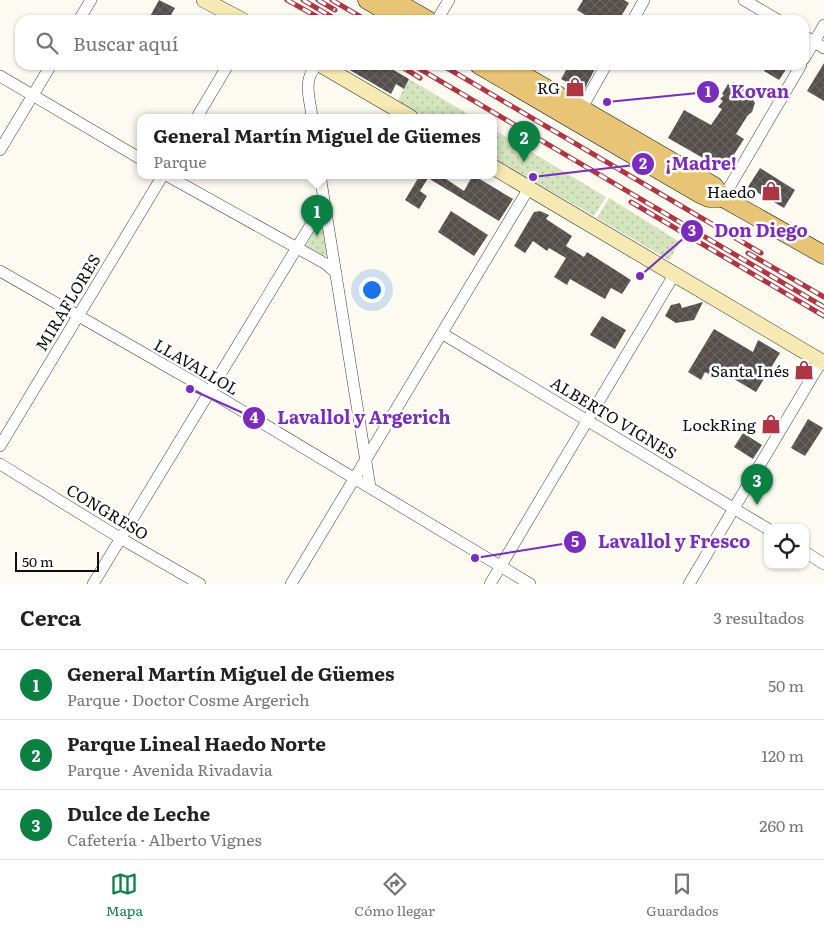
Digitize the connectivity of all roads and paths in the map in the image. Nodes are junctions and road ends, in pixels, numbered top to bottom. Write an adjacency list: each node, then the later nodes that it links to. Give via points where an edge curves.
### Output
1 (91, 0): 8 (street)
2 (204, 0): 9 (street)
3 (366, 0): 10 (main road)
4 (393, 0): 11 (main road)
5 (449, 0): 12 (street)
6 (644, 0): 13 (street)
7 (744, 0): 14 (street)
8 (82, 15)
9 (232, 15)
10 (392, 15)
11 (419, 15)
12 (440, 15)
13 (635, 15)
14 (770, 15)
15 (824, 25): 16 (street)
16 (814, 42)
17 (49, 70): 26 (street)
18 (225, 70): 27 (street)
19 (313, 70): 28 (street, via 308,83)
20 (330, 70): 29 (street)
21 (489, 70): 30 (main road)
22 (513, 70): 30 (main road)
23 (603, 70): 30 (street)
24 (798, 70): 38 (street)
25 (0, 76): 26 (street)
26 (33, 95): 31 (street); 32 (street)
27 (199, 114)
28 (312, 114)
29 (405, 114)
30 (578, 115): 38 (main road, via 700,194 708,198)
31 (0, 150)
32 (137, 157)
33 (497, 169): 37 (street)
34 (163, 179): 45 (street, MIRAFLORES)
35 (172, 179): 40 (street)
36 (321, 179): 39 (street)
37 (529, 188): 44 (street); 46 (street)
38 (723, 198): 41 (main road)
39 (324, 203): 40 (street); 43 (street)
40 (297, 248): 43 (street); 48 (street)
41 (824, 255)
42 (0, 270): 45 (street, LLAVALLOL)
43 (336, 273): 51 (street)
44 (674, 275): 47 (street); 49 (street)
45 (78, 315): 48 (street, LLAVALLOL); 50 (street, MIRAFLORES)
46 (443, 334): 49 (street, ALBERTO VIGNES); 51 (street)
47 (823, 362): 55 (street)
48 (209, 391): 53 (street, LLAVALLOL); 57 (street)
49 (588, 419): 55 (street, ALBERTO VIGNES); 60 (street)
50 (0, 446)
51 (366, 461): 53 (street); 54 (street)
52 (0, 464): 57 (street, CONGRESO)
53 (356, 478): 54 (street, LLAVALLOL); 63 (street)
54 (370, 487): 60 (street, LLAVALLOL)
55 (735, 508): 56 (street, ALBERTO VIGNES); 66 (street)
56 (764, 526)
57 (120, 538): 61 (street); 62 (street, CONGRESO)
58 (809, 555): 59 (street)
59 (824, 564)
60 (501, 566): 64 (street); 65 (street, LLAVALLOL)
61 (93, 584)
62 (200, 584)
63 (291, 584)
64 (490, 584)
65 (530, 584)
66 (689, 584)

